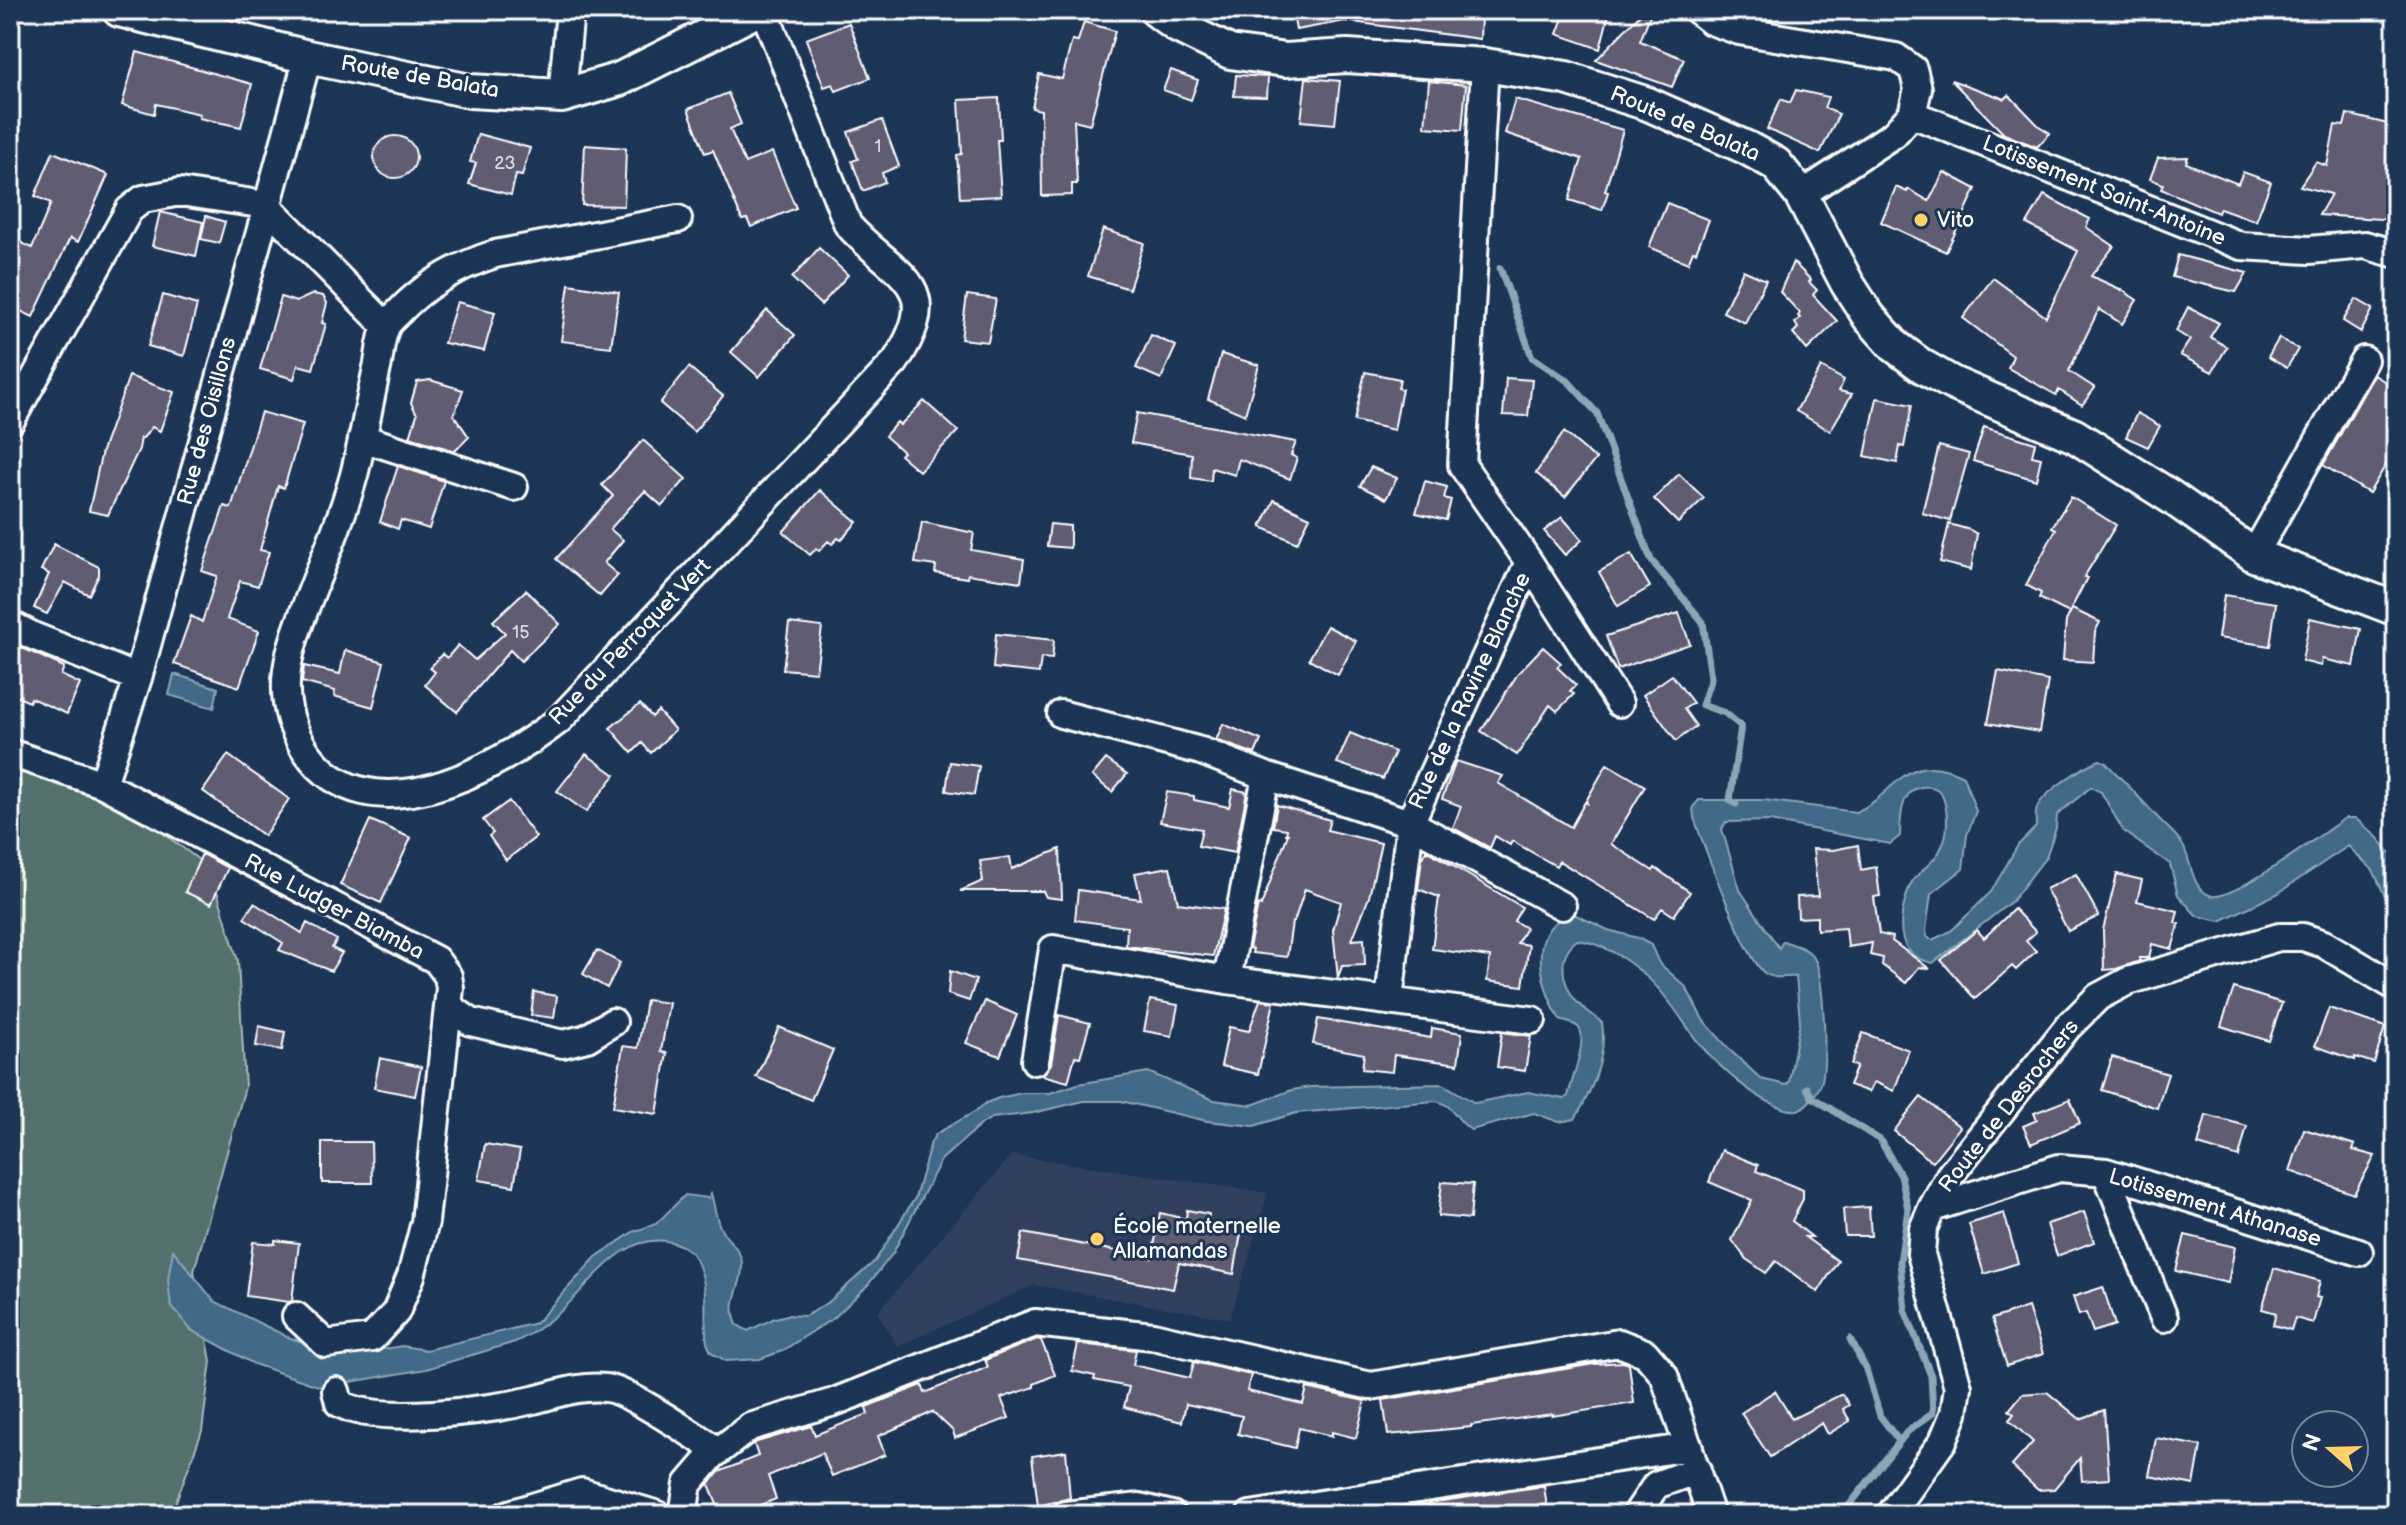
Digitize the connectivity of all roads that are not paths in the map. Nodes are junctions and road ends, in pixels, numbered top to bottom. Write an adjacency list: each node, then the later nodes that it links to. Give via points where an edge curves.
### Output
1 (119, 10): 7 (main road, Route de Balata)
2 (570, 10): 9 (street)
3 (757, 10): 9 (main road, Route de Balata, via 620,79)
4 (764, 10): 18 (street, Rue du Perroquet Vert, via 848,225 893,264 915,296 912,335 895,362 559,720 487,766 409,794 367,791 330,776 301,744 286,697 295,636 353,478)
5 (1156, 10): 8 (main road, Route de Balata, via 1230,52 1285,60 1347,56)
6 (1697, 10): 10 (street, via 1739,31 1896,57 1913,69 1918,89)
7 (308, 57): 9 (main road, Route de Balata, via 470,91); 12 (street, Rue des Oisillons)
8 (1485, 65): 11 (main road, Route de Balata, via 1566,78 1648,104 1776,164); 21 (street, Rue de la Ravine Blanche, via 1462,465)
9 (562, 96)
10 (1912, 114): 11 (street, via 1894,134); 14 (street, Lotissement Saint-Antoine, via 2241,246 2309,250 2365,245)
11 (1801, 195): 20 (main road, Route de Balata, via 1847,283 1895,346 1952,383 2075,436)
12 (266, 205): 15 (street); 17 (street, via 180,192 143,199 129,210); 24 (street, Rue des Oisillons)
13 (678, 219): 15 (street, via 468,263 433,282)
14 (2396, 254)
15 (386, 326): 18 (street, Rue du Perroquet Vert)
16 (2364, 360): 20 (street)
17 (10, 422)
18 (362, 438): 19 (street)
19 (514, 487)
20 (2254, 555): 22 (main road, Route de Balata)
21 (1529, 562): 25 (street); 30 (street, Rue de la Ravine Blanche)
22 (2396, 609)
23 (10, 624): 24 (street)
24 (138, 678): 29 (street, Rue des Oisillons)
25 (1619, 703)
26 (1061, 714): 28 (street, via 1201,751)
27 (10, 753): 29 (street, Rue Ludger Biamba)
28 (1266, 776): 30 (street); 32 (street)
29 (103, 784): 35 (street, Rue Ludger Biamba, via 436,960 448,976)
30 (1410, 823): 31 (street); 34 (street, Rue de la Ravine Blanche)
31 (1562, 906)
32 (1227, 980): 34 (street); 38 (street, via 1053,949)
33 (2396, 987): 40 (street, Route de Desrochers, via 2303,937 2279,937 2128,981 2098,997 2067,1028 1950,1175)
34 (1389, 1000): 36 (street)
35 (448, 1006): 37 (street, via 471,1022 563,1044 587,1038); 42 (street, Rue Ludger Biamba, via 425,1222 396,1312 372,1338 326,1344)
36 (1532, 1020)
37 (613, 1022)
38 (1035, 1061)
39 (2106, 1172): 40 (street, Lotissement Athanase, via 2059,1168); 41 (street, Lotissement Athanase); 43 (street)
40 (1932, 1208): 55 (street, Route de Desrochers, via 1921,1254 1958,1387 1943,1441)
41 (2359, 1252)
42 (296, 1316)
43 (2164, 1318)
44 (336, 1391): 45 (street, via 339,1403 351,1410 417,1414 478,1410 569,1390 608,1388)
45 (718, 1451): 46 (street, via 750,1427 834,1402 1035,1323 1153,1336 1371,1386 1619,1343 1645,1353 1664,1375); 49 (street, via 688,1484)
46 (1693, 1459): 52 (street); 53 (street, via 1656,1485); 54 (street)
47 (506, 1515): 48 (street, via 582,1492)
48 (658, 1515)
49 (683, 1515)
50 (1065, 1515): 51 (street, via 1140,1507)
51 (1172, 1515)
52 (1250, 1515)
53 (1636, 1515)
54 (1711, 1515)
55 (1890, 1515)

